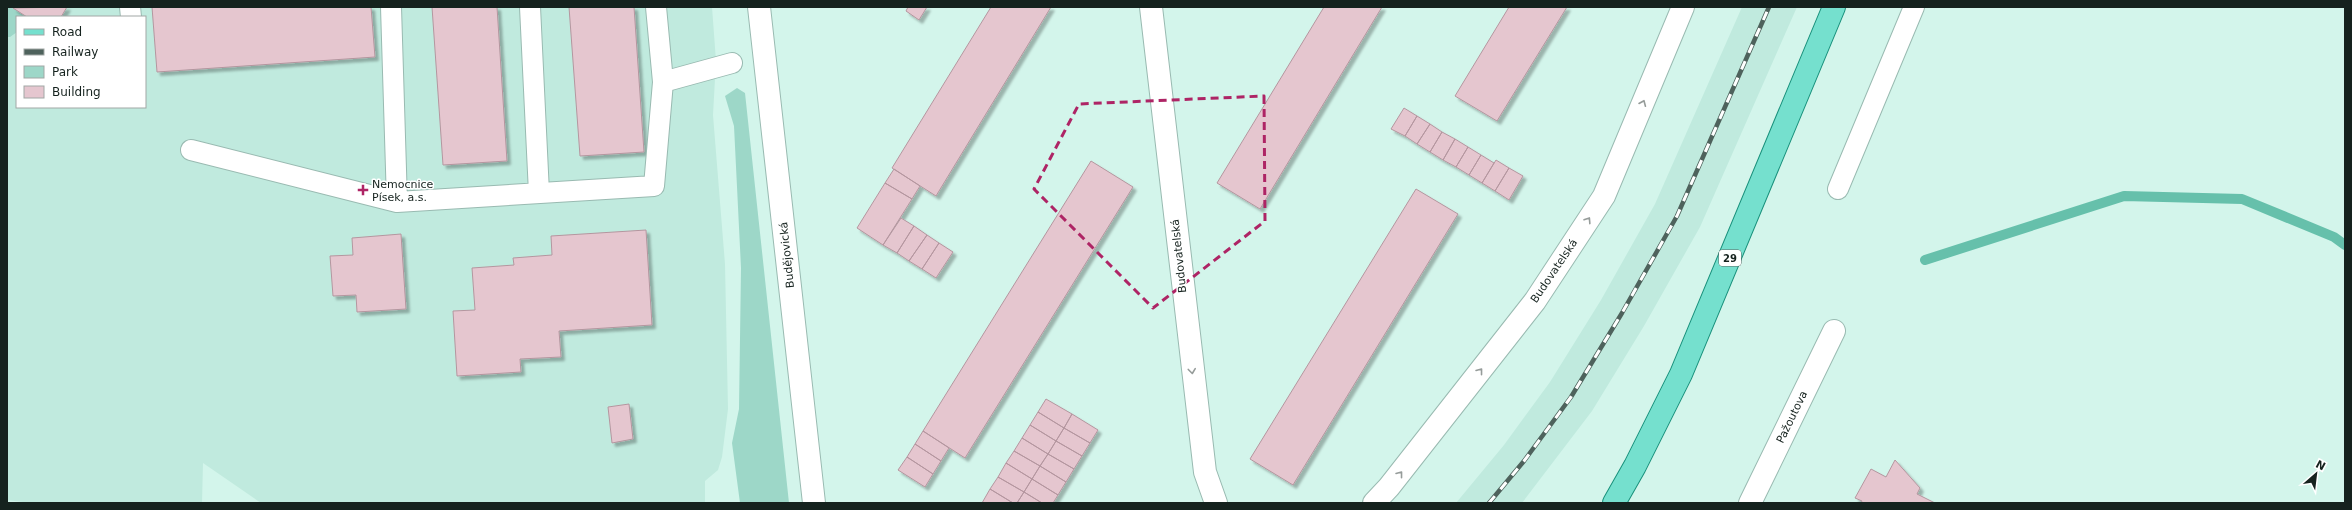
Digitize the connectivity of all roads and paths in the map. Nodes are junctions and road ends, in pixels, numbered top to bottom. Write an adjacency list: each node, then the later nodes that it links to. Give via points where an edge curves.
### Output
1 (391, 7): 14 (lane)
2 (530, 7): 13 (lane)
3 (656, 7): 10 (lane)
4 (759, 7): 16 (street, Budějovická)
5 (1151, 7): 17 (street, Budovatelská, one-way to 17, via 1205,472)
6 (1683, 7): 18 (street, Budovatelská, one-way to 6, via 1535,301 1604,196)
7 (1834, 7): 19 (main road, 29, via 1681,374)
8 (1914, 7): 12 (lane)
9 (732, 63): 10 (lane)
10 (663, 82): 13 (lane, via 654,186)
11 (192, 150): 14 (lane)
12 (1838, 189)
13 (539, 193): 14 (lane)
14 (397, 202)
15 (1834, 331): 20 (street, Pažoutova)
16 (814, 503)
17 (1216, 503)
18 (1374, 503)
19 (1614, 503)
20 (1750, 503)

